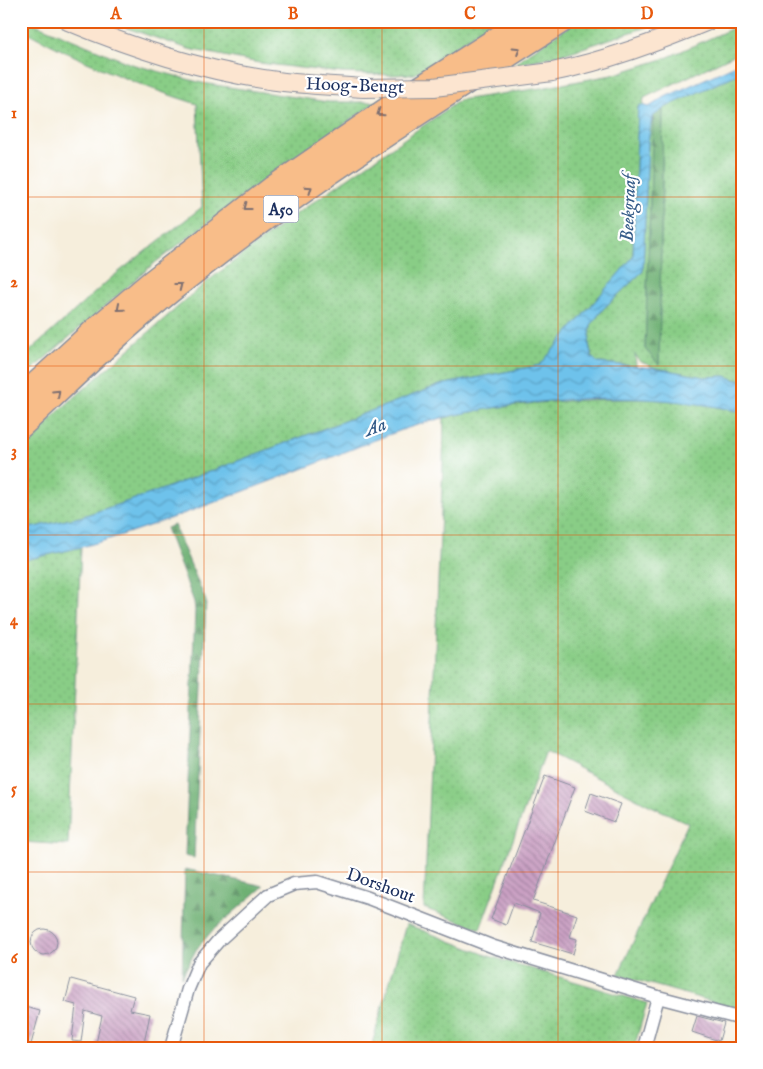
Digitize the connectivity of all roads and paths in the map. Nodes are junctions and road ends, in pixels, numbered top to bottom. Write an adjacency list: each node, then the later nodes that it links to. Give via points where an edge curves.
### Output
1 (68, 21): 4 (street, Hoog-Beugt, bridge, via 167,57 233,74 284,82 364,88 434,87 583,66 647,46)
2 (524, 21): 5 (highway, A50, one-way to 5, via 273,187 152,281)
3 (563, 21): 6 (highway, A50, one-way to 3, via 110,344 239,239 428,107)
4 (708, 21)
5 (21, 397)
6 (21, 427)
7 (658, 997): 8 (street, Dorshout); 9 (street, Dorshout, via 494,947 368,898 317,882 294,884 268,895 199,962); 10 (street)
8 (742, 1019)
9 (171, 1048)
10 (644, 1048)

